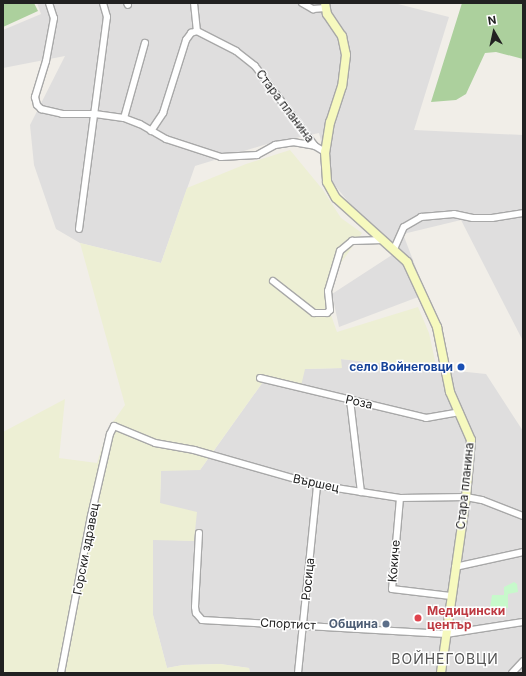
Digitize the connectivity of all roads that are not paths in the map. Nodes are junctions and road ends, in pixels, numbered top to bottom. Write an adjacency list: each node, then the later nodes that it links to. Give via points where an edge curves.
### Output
1 (49, 3): 8 (street, via 54,18 46,61 35,97 37,105 41,109 62,114)
2 (103, 3): 8 (street, via 107,17)
3 (194, 3): 6 (street)
4 (302, 3): 5 (street, via 313,9)
5 (325, 6): 12 (street, Стара планина, via 342,36 346,55 342,86 330,122)
6 (197, 31): 10 (street, via 191,33 186,40 163,113); 11 (street, Стара планина, via 236,51 255,66)
7 (145, 43): 9 (street)
8 (95, 114): 9 (street); 14 (street)
9 (124, 118): 10 (street)
10 (151, 131): 11 (street, via 166,139 221,157 257,155 283,143)
11 (315, 146): 12 (street)
12 (325, 152): 15 (street, Стара планина, via 327,182 336,198)
13 (523, 213): 16 (street, via 492,218 454,214 421,217 404,227)
14 (79, 229)
15 (383, 240): 16 (street, Стара планина); 17 (street, via 352,241 340,251 328,291 330,310 327,313 314,313)
16 (394, 249): 20 (street, Стара планина, via 407,262 438,327 450,392)
17 (273, 281)
18 (260, 378): 19 (street, Роза)
19 (350, 400): 20 (street, Роза, via 426,418); 23 (street)
20 (459, 412): 24 (street, Стара планина, via 471,440)
21 (114, 426): 22 (street, Вършец, via 155,443 194,450); 35 (street, Горски здравец, via 92,516)
22 (317, 485): 23 (street, Вършец); 32 (street, Росица)
23 (361, 492): 25 (street, Вършец)
24 (466, 497): 25 (street, Вършец); 26 (street, Вършец, via 489,502); 29 (street, Стара планина)
25 (400, 498): 30 (street, Кокиче, via 392,589)
26 (523, 516)
27 (199, 533): 32 (street, Спортист, via 195,607 202,620)
28 (523, 552): 29 (street)
29 (455, 567): 30 (street, Стара планина)
30 (451, 596): 33 (street, Стара планина)
31 (523, 622): 33 (street, Спортист)
32 (304, 625): 33 (street, Спортист); 36 (street, Росица)
33 (446, 634): 37 (street, Стара планина)
34 (523, 660): 38 (street)
35 (61, 673)
36 (298, 673)
37 (441, 673)
38 (512, 673)

